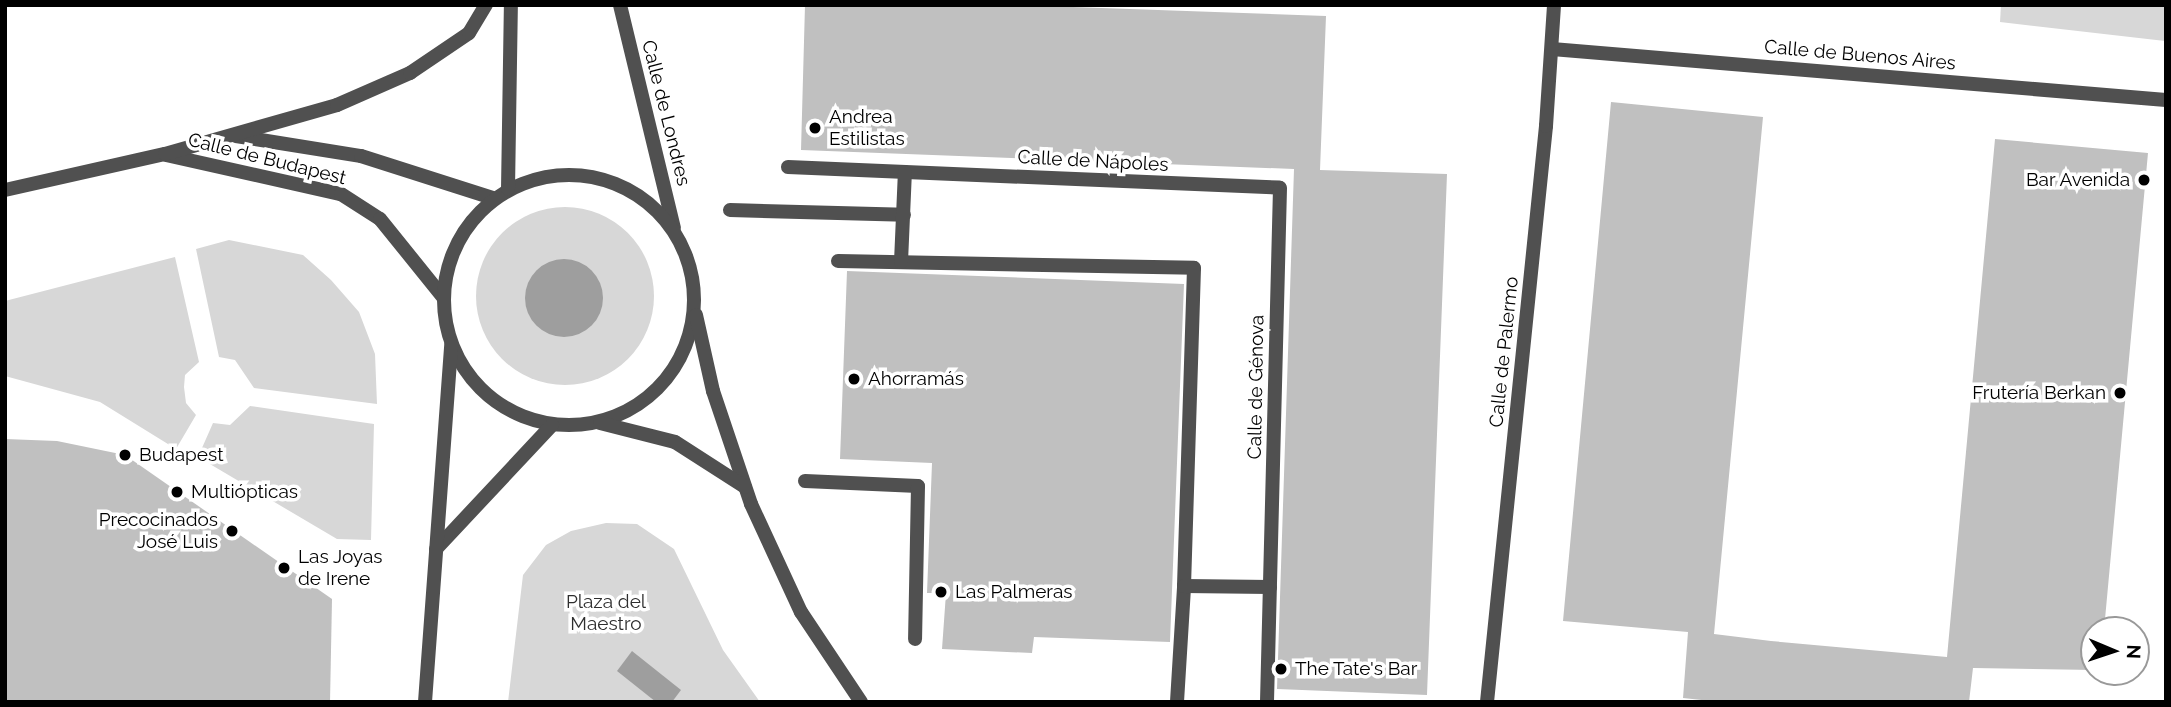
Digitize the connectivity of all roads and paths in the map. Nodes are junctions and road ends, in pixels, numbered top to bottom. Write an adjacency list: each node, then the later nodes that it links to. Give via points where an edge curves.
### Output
1 (486, 5): 7 (street, Calle de Budapest, via 469,33 410,73 337,105)
2 (510, 5): 13 (street)
3 (620, 5): 17 (street, Calle de Londres)
4 (1554, 5): 5 (street, Calle de Palermo)
5 (1552, 49): 6 (street, Calle de Buenos Aires); 35 (street, Calle de Palermo)
6 (2166, 100)
7 (231, 135): 8 (street, Calle de Budapest); 14 (street, Calle de Budapest, via 361,156)
8 (165, 154): 12 (street, Calle de Budapest); 20 (street, Calle de Budapest, via 341,194 380,219)
9 (788, 167): 10 (street, Calle de Nápoles)
10 (905, 172): 11 (street, Calle de Nápoles); 16 (street)
11 (1280, 188): 29 (street, Calle de Génova)
12 (5, 190)
13 (508, 190): 14 (street); 17 (street, via 563,174 606,179 641,195)
14 (493, 198): 20 (street, via 454,250)
15 (730, 211): 16 (street)
16 (904, 215): 19 (street)
17 (674, 230): 21 (street, via 692,269)
18 (838, 261): 19 (street)
19 (901, 262): 28 (street, via 1194,268)
20 (443, 297): 22 (street)
21 (695, 311): 23 (street, via 683,355 659,389 633,410); 26 (street, via 713,391)
22 (451, 344): 24 (street, via 478,388 513,413); 27 (street)
23 (600, 423): 24 (street); 26 (street, via 675,442)
24 (552, 425): 27 (street)
25 (805, 481): 30 (street, via 919,486)
26 (745, 487): 32 (street, via 801,612)
27 (436, 549): 31 (street)
28 (1184, 586): 29 (street); 33 (street)
29 (1270, 587): 34 (street, Calle de Génova)
30 (915, 639)
31 (425, 702)
32 (861, 702)
33 (1177, 702)
34 (1267, 702)
35 (1487, 702)

